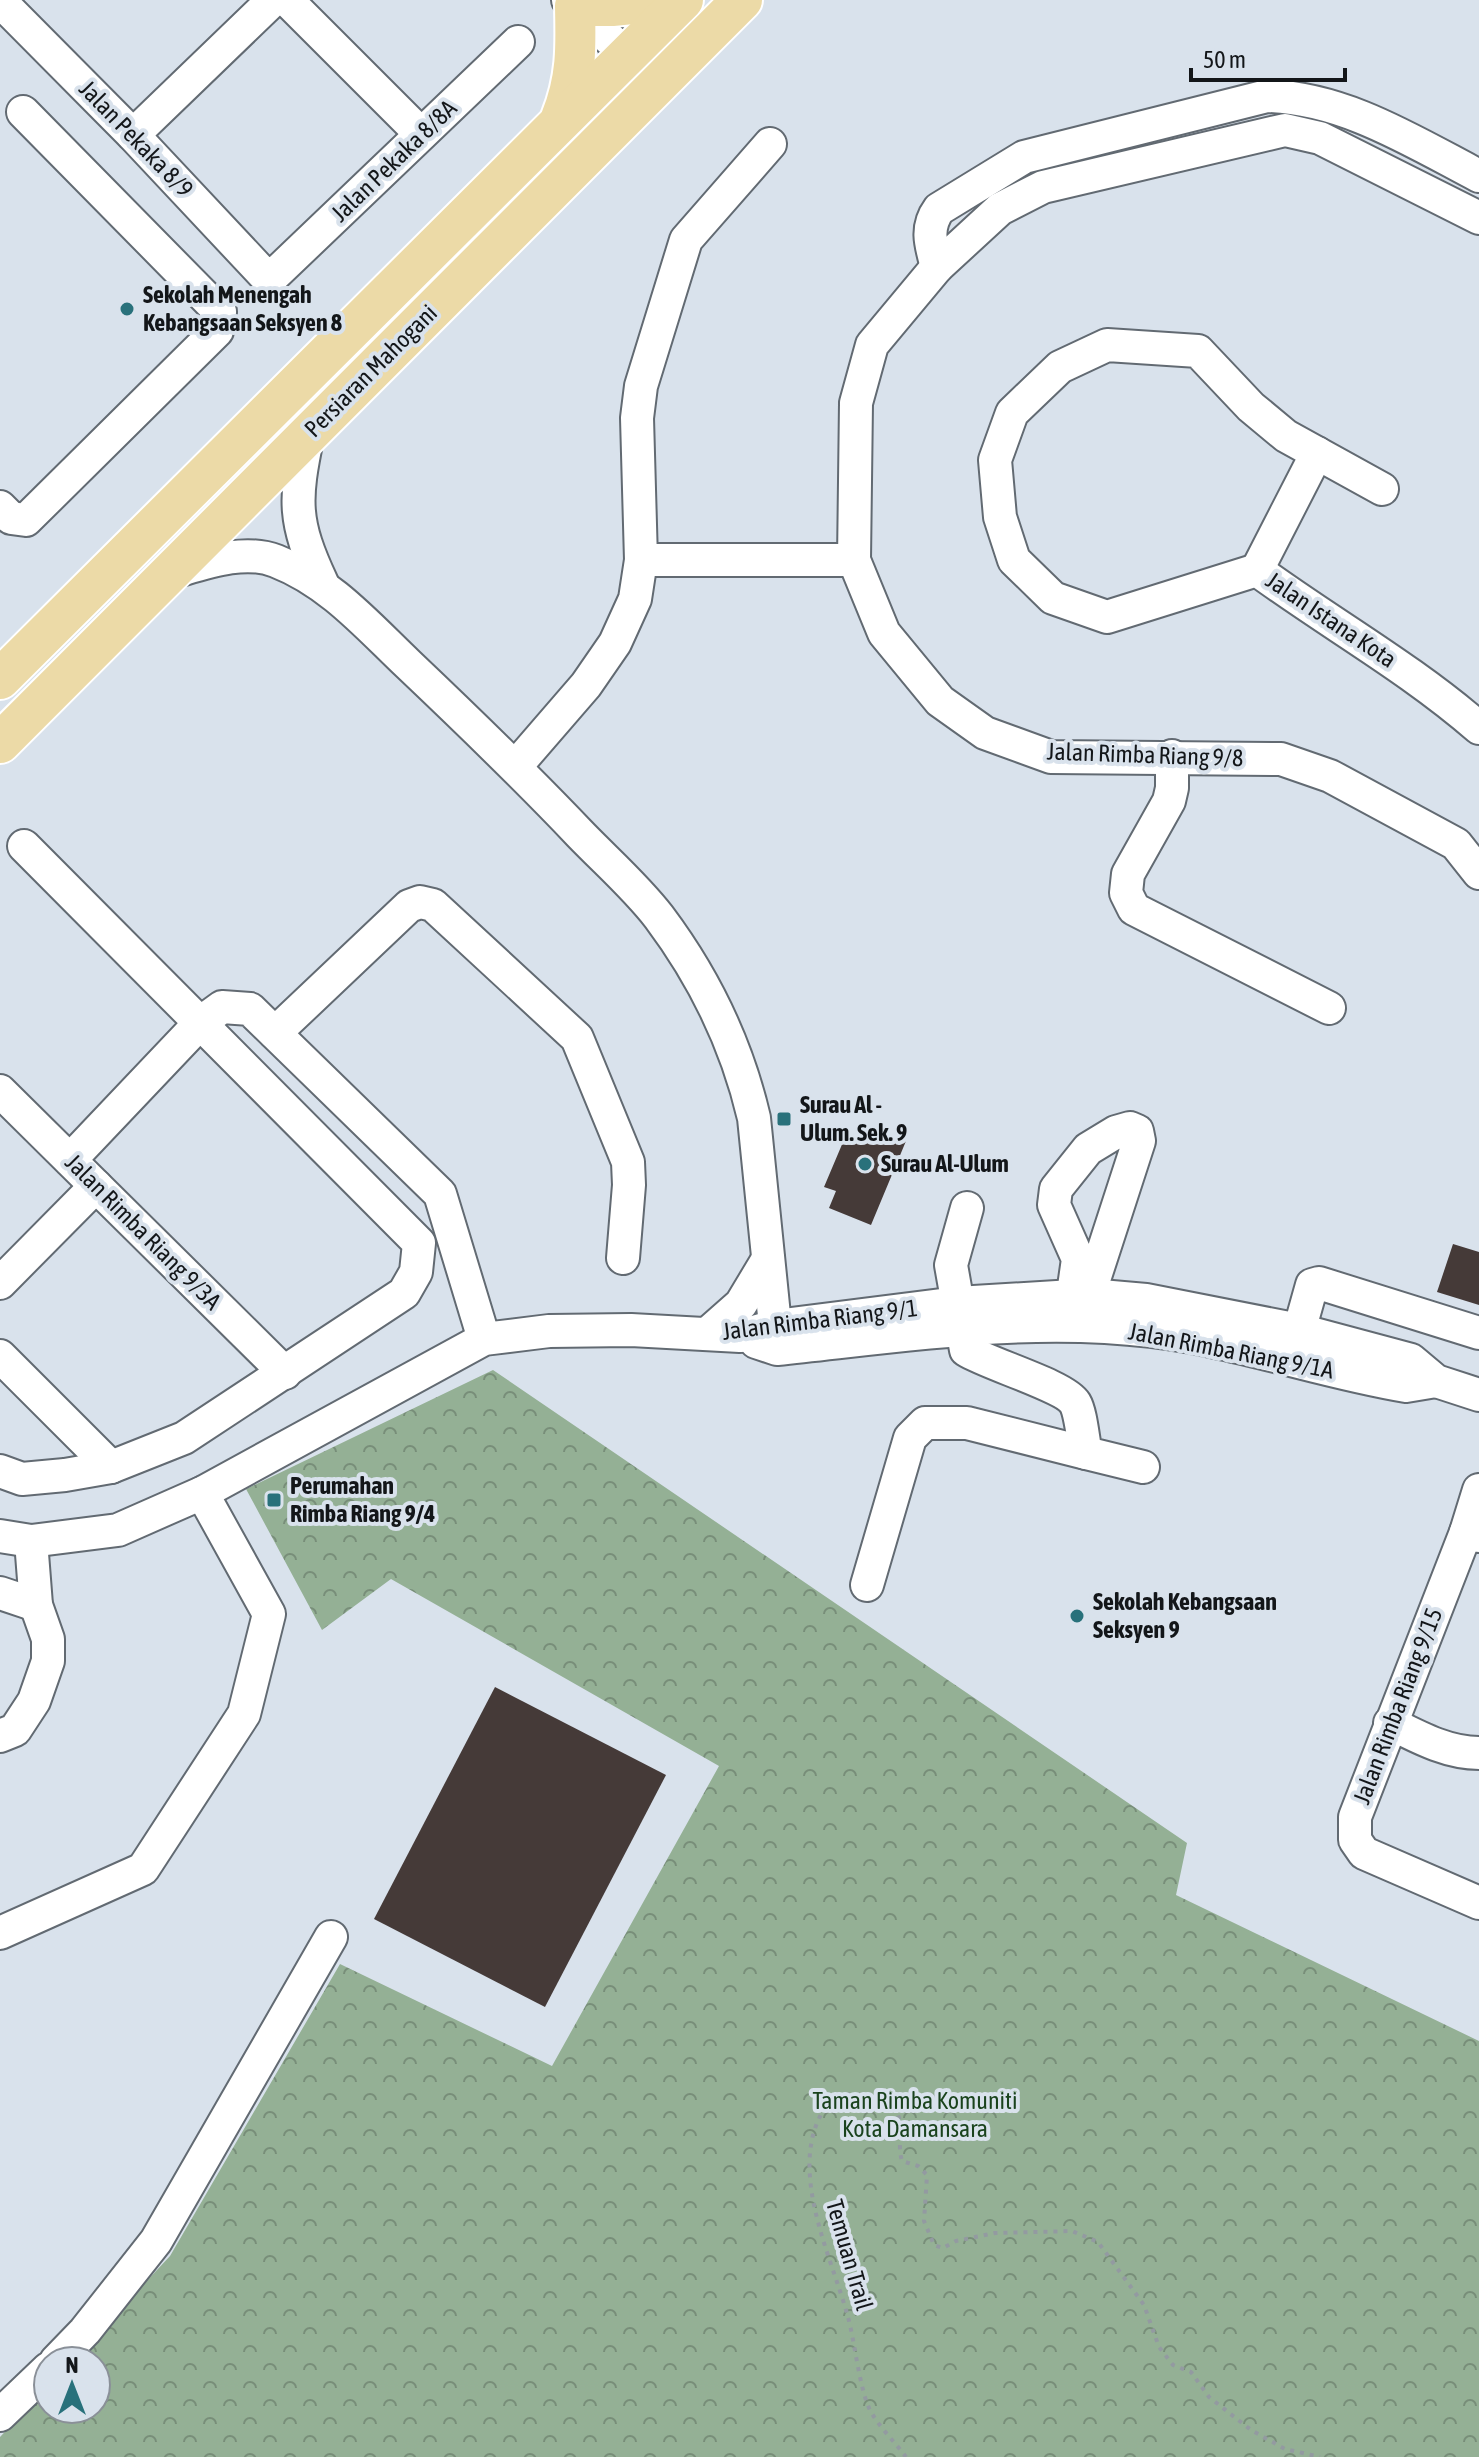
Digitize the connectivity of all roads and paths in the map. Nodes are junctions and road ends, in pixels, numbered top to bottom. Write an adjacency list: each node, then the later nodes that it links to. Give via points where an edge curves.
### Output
1 (273, 0): 14 (street)
2 (287, 0): 13 (street)
3 (672, 0): 7 (main road, via 612,6)
4 (683, 0): 9 (main road, Persiaran Mahogani)
5 (742, 0): 10 (main road, Persiaran Mahogani)
6 (0, 1): 14 (street, Jalan Pekaka 8/9)
7 (572, 3): 9 (street); 12 (main road, via 576,65)
8 (518, 42): 13 (street, Jalan Pekaka 8/8A)
9 (627, 55): 10 (street); 12 (main road, Persiaran Mahogani)
10 (658, 84): 20 (main road, Persiaran Mahogani)
11 (23, 112): 23 (street, via 220,312 217,331 26,520 11,518)
12 (560, 122): 29 (main road, Persiaran Mahogani)
13 (421, 134): 19 (street, Jalan Pekaka 8/8A)
14 (133, 135): 19 (street, Jalan Pekaka 8/9)
15 (770, 144): 24 (street, via 686,240 641,386)
16 (1479, 176): 18 (street, via 1368,118 1292,96 1267,96 1024,157 939,209 929,229)
17 (1479, 218): 18 (street, Jalan Rimba Riang 9/8, via 1320,138 1285,130 1043,187 1000,209)
18 (937, 267): 25 (street, Jalan Rimba Riang 9/8, via 872,345 856,403)
19 (269, 280)
20 (308, 434): 27 (main road, Persiaran Mahogani); 28 (street, via 297,512)
21 (1317, 453): 22 (street, Jalan Istana Kota); 26 (street); 26 (street, Jalan Istana Kota, via 1251,407 1198,351 1107,345 1060,367 1012,413 995,460 1000,517 1014,560 1053,598 1107,617)
22 (1382, 489)
23 (0, 507)
24 (641, 560): 25 (street); 33 (street, via 635,599 615,643)
25 (854, 560): 32 (street, Jalan Rimba Riang 9/8, via 884,633 940,701 985,733 1051,757)
26 (1257, 570): 30 (street, Jalan Istana Kota)
27 (170, 573): 28 (street, via 223,558 246,558 273,560); 31 (main road, Persiaran Mahogani)
28 (322, 583): 33 (street)
29 (0, 679)
30 (1479, 728)
31 (0, 743)
32 (1172, 756): 35 (street, Jalan Rimba Riang 9/8, via 1281,759 1330,776 1456,844); 36 (street, via 1169,801 1128,874 1126,893 1134,909)
33 (516, 766): 44 (street, via 658,916 715,1007 739,1063 754,1118)
34 (24, 846): 37 (street)
35 (1479, 873)
36 (1329, 1008)
37 (200, 1023): 38 (street, via 222,1007 250,1009); 40 (street); 54 (street, via 419,1243 416,1272 404,1293)
38 (275, 1033): 43 (street, via 409,906 433,905 577,1038 628,1162); 51 (street, via 440,1194)
39 (0, 1091): 40 (street, Jalan Rimba Riang 9/3A)
40 (70, 1160): 41 (street, Jalan Rimba Riang 9/3A)
41 (96, 1186): 45 (street); 54 (street, Jalan Rimba Riang 9/3A)
42 (967, 1208): 46 (street, via 951,1265)
43 (623, 1258)
44 (769, 1266): 47 (street, via 787,1296); 49 (street, via 741,1304); 50 (street)
45 (0, 1283)
46 (959, 1316): 47 (street, Jalan Rimba Riang 9/1); 50 (street, Jalan Rimba Riang 9/1A); 52 (street, Jalan Rimba Riang 9/1A); 52 (street, Jalan Rimba Riang 9/1, via 1081,1295 1146,1300); 56 (street, via 966,1350 1061,1391 1075,1403)
47 (831, 1319): 50 (street, Jalan Rimba Riang 9/1)
48 (1479, 1333): 52 (street, via 1319,1283 1308,1294)
49 (707, 1334): 50 (street, Jalan Rimba Riang 9/1); 51 (street, Jalan Rimba Riang 9/1, via 549,1331)
50 (776, 1337)
51 (484, 1339): 61 (street, Jalan Rimba Riang 9/1)
52 (1295, 1345): 55 (street, Jalan Rimba Riang 9/1, via 1411,1360 1436,1381)
53 (0, 1356): 57 (street)
54 (285, 1373): 57 (street, via 184,1438)
55 (1479, 1395)
56 (1086, 1453): 58 (street); 64 (street, via 967,1423 925,1423 910,1438)
57 (111, 1467): 59 (street, via 65,1475)
58 (1143, 1467)
59 (11, 1475)
60 (1479, 1490): 62 (street, Jalan Rimba Riang 9/15)
61 (202, 1493): 63 (street, Jalan Rimba Riang 9/1, via 118,1530); 71 (street, via 269,1614 244,1714 143,1869)
62 (1472, 1534): 67 (street, Jalan Rimba Riang 9/15)
63 (15, 1538): 66 (street)
64 (867, 1585)
65 (0, 1593): 66 (street)
66 (36, 1605): 68 (street, via 48,1639 48,1661 34,1701 15,1730)
67 (1390, 1723): 69 (street, via 1427,1742); 70 (street, Jalan Rimba Riang 9/15, via 1355,1817 1355,1840 1364,1853)
68 (0, 1736)
69 (1479, 1753)
70 (1479, 1903)
71 (0, 1933)
72 (331, 1937): 73 (street, via 156,2241)
73 (71, 2345)
74 (32, 2384): 75 (street)
75 (0, 2415)
76 (906, 2457): 77 (path, Temuan Trail, via 869,2408 847,2315 816,2221 809,2156 820,2111 835,2095 868,2093 892,2105 900,2122 902,2161 927,2175 924,2221 934,2245 943,2248 995,2233 1072,2231 1098,2242 1144,2305 1159,2347 1173,2365 1191,2372 1209,2397 1251,2430 1285,2449)
77 (1320, 2457)

